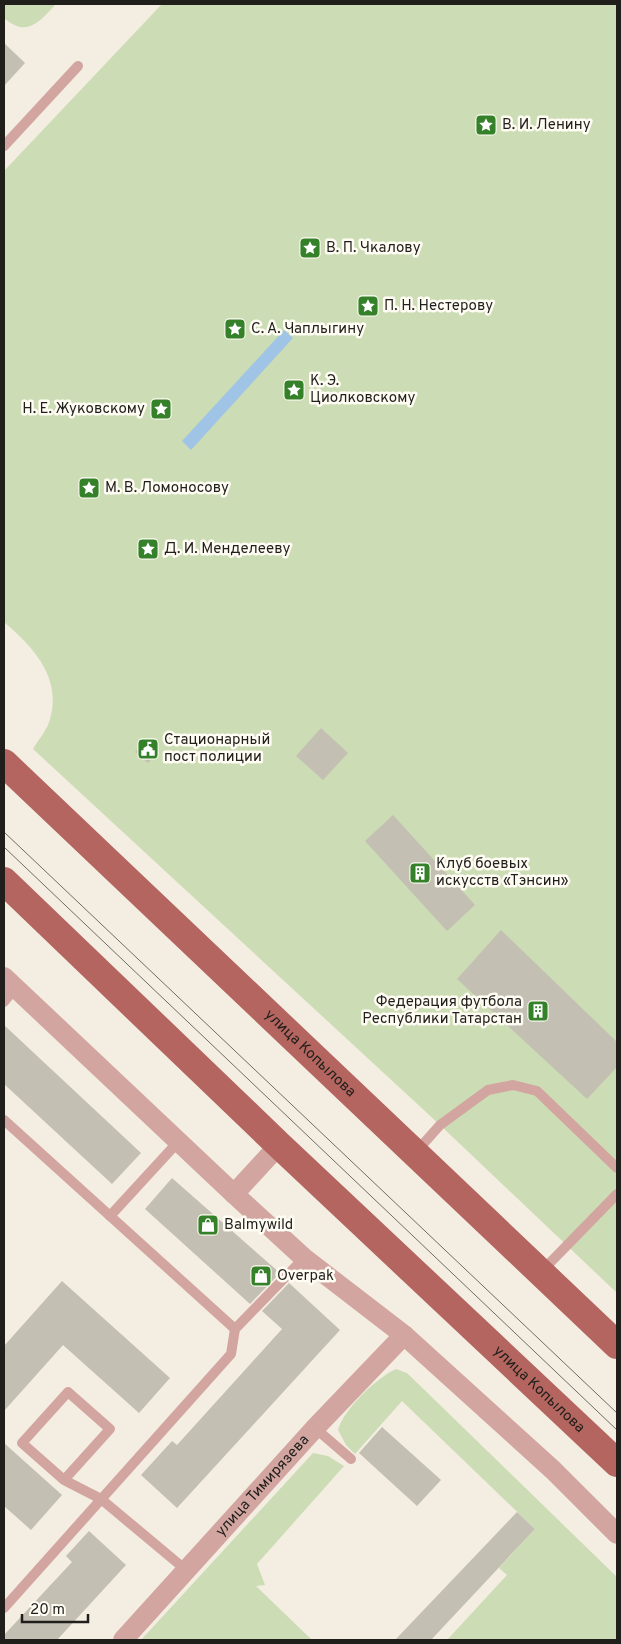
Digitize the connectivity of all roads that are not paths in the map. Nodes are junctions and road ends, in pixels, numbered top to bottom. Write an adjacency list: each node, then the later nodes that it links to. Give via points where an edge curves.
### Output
1 (78, 66): 2 (lane)
2 (4, 146)
3 (4, 763): 9 (main road, улица Копылова)
4 (4, 881): 8 (main road, улица Копылова)
5 (8, 989): 7 (street)
6 (4, 1120): 13 (lane)
7 (178, 1142): 11 (street); 13 (lane)
8 (279, 1145): 11 (street); 21 (main road, улица Копылова)
9 (416, 1152): 10 (lane, via 440,1125 488,1090 513,1085 537,1091); 15 (main road, улица Копылова)
10 (617, 1168)
11 (234, 1194): 14 (street)
12 (617, 1194): 15 (lane)
13 (110, 1216): 16 (lane)
14 (304, 1258): 16 (lane); 17 (street)
15 (541, 1272): 18 (main road, улица Копылова)
16 (235, 1329): 23 (lane, via 231,1354)
17 (404, 1335): 19 (street, улица Тимирязева); 24 (street, via 553,1470)
18 (617, 1346)
19 (315, 1428): 20 (lane); 25 (street, улица Тимирязева)
20 (351, 1459)
21 (617, 1463)
22 (64, 1480): 22 (lane, via 22,1443 68,1392 110,1428); 23 (lane)
23 (101, 1499): 25 (lane); 26 (lane)
24 (617, 1534)
25 (186, 1570): 27 (street, улица Тимирязева)
26 (4, 1608)
27 (123, 1640)

